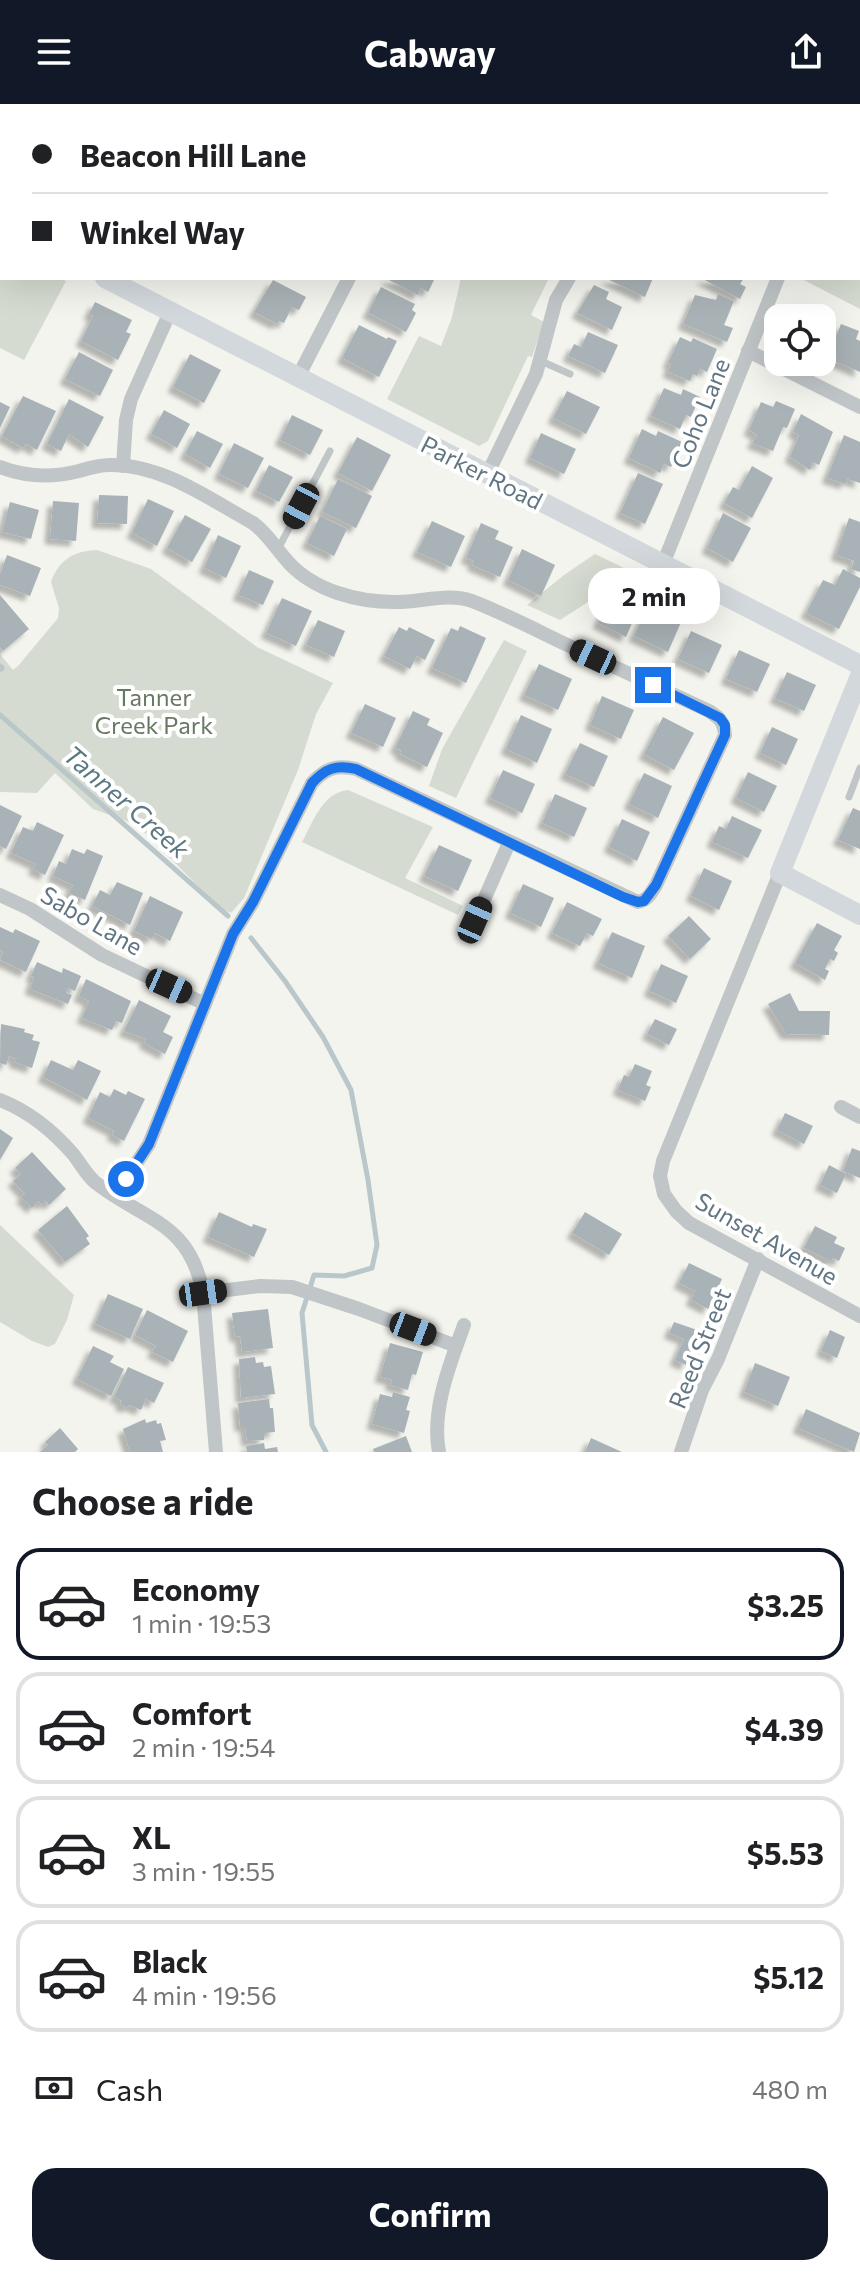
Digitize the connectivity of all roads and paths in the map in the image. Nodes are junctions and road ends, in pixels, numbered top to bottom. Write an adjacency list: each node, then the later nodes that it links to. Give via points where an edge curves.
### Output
1 (109, 280): 5 (street, Parker Road)
2 (348, 280): 9 (street)
3 (568, 280): 7 (street, via 556,300)
4 (777, 280): 6 (street, Coho Lane)
5 (170, 312): 9 (street, Parker Road); 12 (street, via 131,399)
6 (748, 351): 10 (street); 16 (street, Coho Lane)
7 (541, 361): 8 (lane); 14 (street)
8 (570, 374)
9 (298, 377): 14 (street, Parker Road)
10 (860, 407)
11 (330, 451): 15 (lane)
12 (123, 466): 13 (street, via 46,476 20,475); 15 (street, via 156,472 213,501 265,532)
13 (0, 467)
14 (487, 475): 16 (street, Parker Road)
15 (278, 549): 21 (street, via 315,582 353,599 471,601 709,711 725,725 721,744 644,901 623,897)
16 (663, 564): 17 (street, Parker Road)
17 (860, 665)
18 (860, 676): 22 (street)
19 (860, 768): 20 (lane)
20 (849, 797)
21 (509, 843): 25 (street); 26 (street, via 356,769 331,768 312,783 298,809 233,934)
22 (777, 882): 24 (street); 31 (street, Sunset Avenue, via 660,1176 672,1206 689,1223)
23 (0, 895): 26 (street, Sabo Lane, via 102,955)
24 (860, 915)
25 (475, 920)
26 (205, 1004): 30 (street, via 149,1144)
27 (0, 1100): 30 (street, via 32,1116 73,1153 93,1181)
28 (841, 1107): 29 (street)
29 (860, 1117)
30 (115, 1196): 32 (street, via 175,1234 193,1262)
31 (758, 1259): 33 (street, Sunset Avenue); 38 (street, Reed Street)
32 (203, 1293): 35 (street, via 292,1287); 36 (street)
33 (860, 1316)
34 (464, 1325): 35 (street)
35 (456, 1346): 37 (street, via 439,1407)
36 (216, 1452)
37 (439, 1452)
38 (681, 1452)

